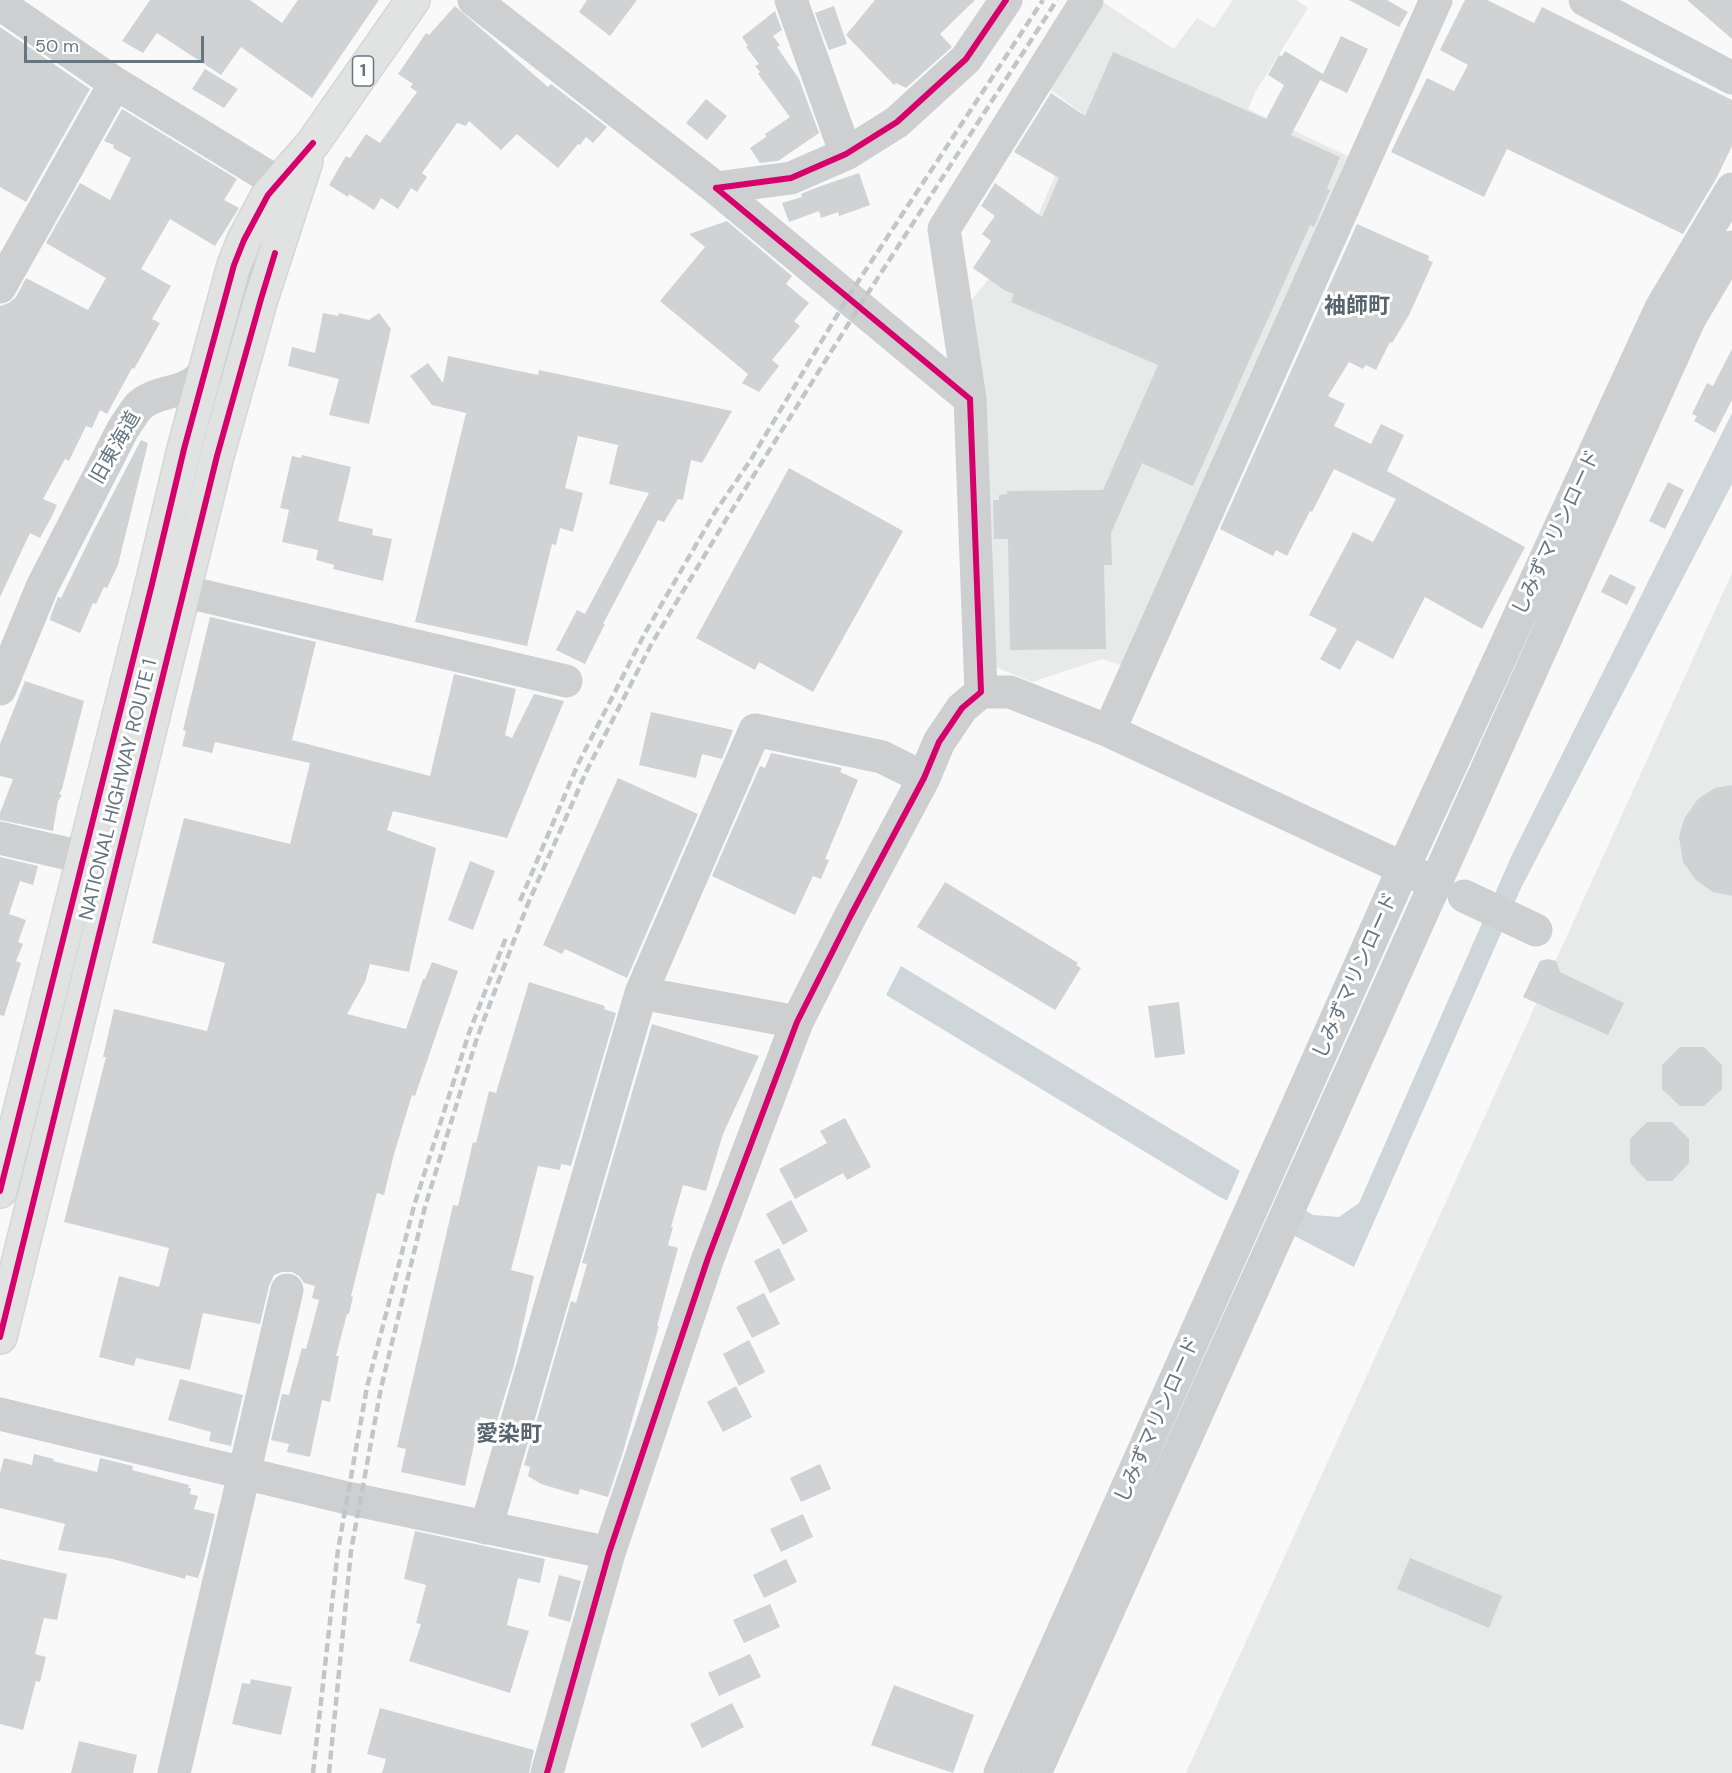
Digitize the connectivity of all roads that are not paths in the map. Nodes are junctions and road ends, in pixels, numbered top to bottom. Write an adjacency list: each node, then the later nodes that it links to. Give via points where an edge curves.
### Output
1 (413, 0): 12 (highway, NATIONAL HIGHWAY ROUTE 1 / 1)
2 (474, 0): 13 (street)
3 (791, 0): 11 (street)
4 (1006, 0): 11 (street, via 966,59 897,122)
5 (1087, 0): 19 (street, via 944,229)
6 (1436, 0): 25 (street)
7 (1585, 0): 9 (street)
8 (22, 8): 10 (street)
9 (1732, 78)
10 (115, 83): 12 (street); 17 (street)
11 (846, 154): 13 (street, via 791,178)
12 (286, 188): 16 (highway, NATIONAL HIGHWAY ROUTE 1 / 1); 18 (highway, NATIONAL HIGHWAY ROUTE 1 / 1, via 268,195 244,240)
13 (716, 188): 19 (street)
14 (1732, 189): 30 (street, しみずマリンロード, via 1660,308)
15 (1732, 247): 31 (street, しみずマリンロード, via 1689,320)
16 (275, 253): 18 (street, 旧東海道, via 265,255 257,263 230,341); 21 (highway, NATIONAL HIGHWAY ROUTE 1 / 1, via 217,456)
17 (0, 287)
18 (205, 372): 20 (highway, NATIONAL HIGHWAY ROUTE 1 / 1); 23 (street, 旧東海道, via 193,383 139,406 123,429 42,586)
19 (970, 399): 24 (street)
20 (152, 584): 21 (street); 28 (highway, NATIONAL HIGHWAY ROUTE 1 / 1)
21 (185, 591): 22 (street); 29 (highway, NATIONAL HIGHWAY ROUTE 1 / 1)
22 (566, 681)
23 (0, 689)
24 (981, 692): 25 (street, via 1010,692); 26 (street, via 962,708 939,742)
25 (1109, 731): 30 (street)
26 (924, 778): 33 (street, via 882,757 755,730); 34 (street)
27 (0, 838): 28 (street)
28 (82, 858): 29 (street); 35 (highway, NATIONAL HIGHWAY ROUTE 1 / 1)
29 (118, 865): 37 (highway, NATIONAL HIGHWAY ROUTE 1 / 1)
30 (1403, 869): 31 (street); 44 (street, しみずマリンロード)
31 (1450, 889): 32 (street); 45 (street, しみずマリンロード, via 1301,1183)
32 (1536, 930)
33 (641, 993): 34 (street); 40 (street)
34 (797, 1022): 41 (street, via 708,1258)
35 (0, 1191)
36 (287, 1290): 39 (street)
37 (0, 1337)
38 (0, 1414): 39 (street)
39 (243, 1474): 40 (street); 42 (street)
40 (486, 1528): 41 (street)
41 (609, 1553): 43 (street)
42 (174, 1773)
43 (547, 1773)
44 (1000, 1773)
45 (1035, 1773)

